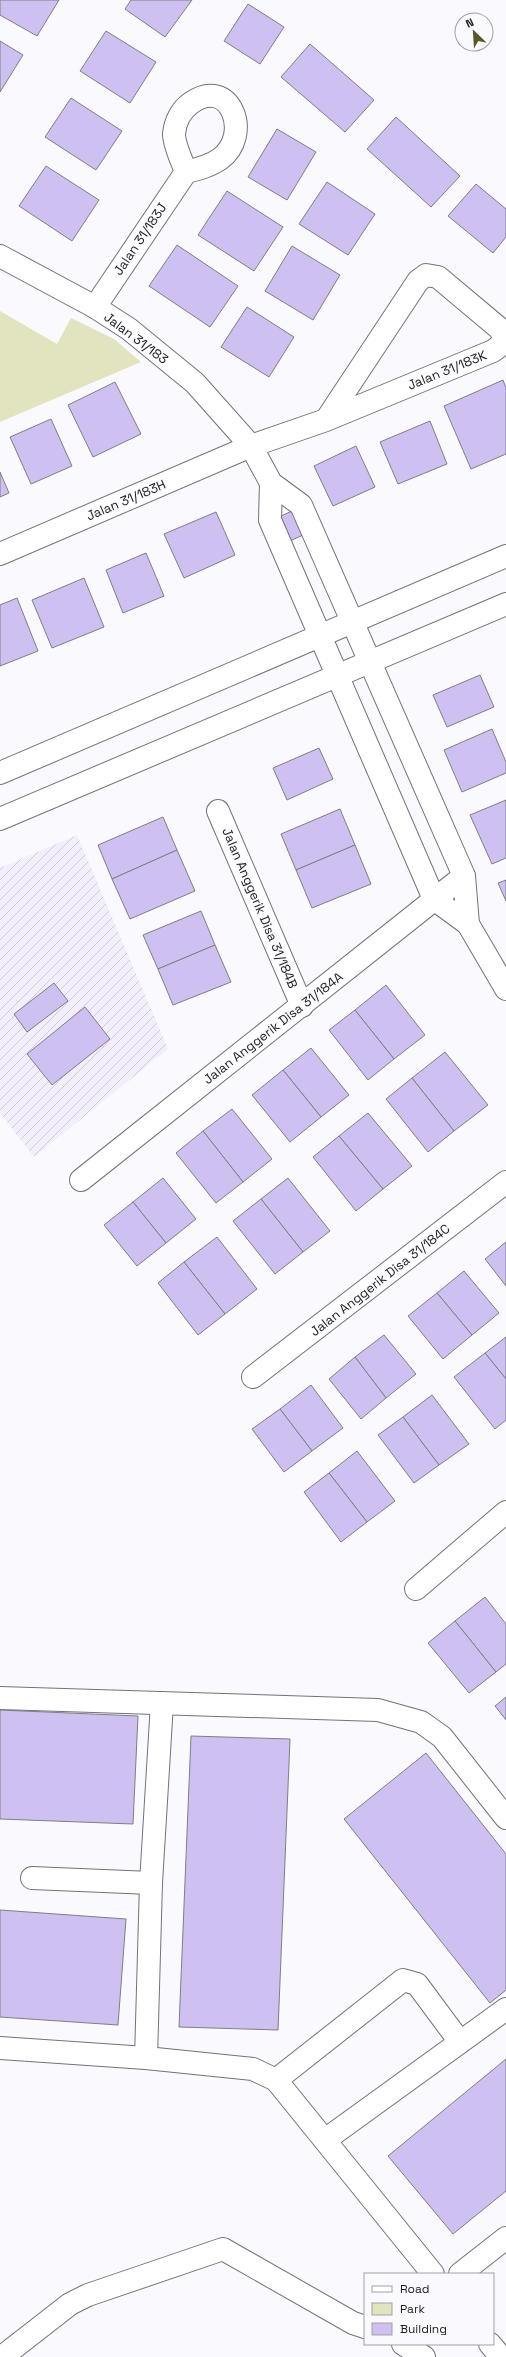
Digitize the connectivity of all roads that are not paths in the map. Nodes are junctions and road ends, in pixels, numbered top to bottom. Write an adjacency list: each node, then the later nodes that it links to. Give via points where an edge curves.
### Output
1 (186, 172): 3 (street, Jalan 31/183J)
2 (0, 256): 3 (street, Jalan 31/183)
3 (95, 307): 5 (street, Jalan 31/183, via 128,329 195,383)
4 (326, 420): 4 (street, Jalan 31/183K, via 418,281 426,275 438,277 500,329 504,337 501,345 493,351); 5 (street, Jalan 31/183K)
5 (251, 446): 6 (street, Jalan 31/183); 8 (street, Jalan 31/183H)
6 (271, 483): 7 (street, via 301,505); 9 (street, via 270,520)
7 (317, 541): 9 (street); 12 (street)
8 (0, 554)
9 (285, 555): 13 (street)
10 (506, 556): 12 (street)
11 (506, 604): 14 (street)
12 (352, 622): 13 (street); 14 (street)
13 (320, 635): 15 (street); 16 (street)
14 (370, 662): 15 (street); 19 (street)
15 (338, 676): 18 (street); 20 (street)
16 (0, 773)
17 (218, 811): 23 (street, Jalan Anggerik Disa 31/184B)
18 (0, 819)
19 (464, 876): 20 (street, Jalan Anggerik Disa 31/184A); 21 (street)
20 (434, 899): 21 (street); 23 (street, Jalan Anggerik Disa 31/184A)
21 (468, 924): 22 (street)
22 (506, 990)
23 (302, 1006): 24 (street, Jalan Anggerik Disa 31/184A)
24 (81, 1180)
25 (506, 1182): 26 (street, Jalan Anggerik Disa 31/184C)
26 (253, 1377)
27 (506, 1512): 28 (street)
28 (416, 1589)
29 (0, 1698): 30 (street)
30 (162, 1703): 31 (street, via 378,1710 421,1722 442,1737); 33 (street)
31 (506, 1818)
32 (32, 1878): 33 (street)
33 (151, 1883): 37 (street)
34 (506, 2009): 35 (street)
35 (460, 2042): 38 (street, via 417,1984 403,1980); 39 (street)
36 (0, 2048): 37 (street)
37 (146, 2058): 38 (street, via 253,2069)
38 (276, 2080): 39 (street)
39 (325, 2140): 41 (street)
40 (506, 2238): 42 (street)
41 (432, 2273)
42 (461, 2273)
43 (364, 2327): 46 (street, via 353,2323 223,2249 88,2295 70,2304)
44 (405, 2345): 47 (street)
45 (491, 2345): 48 (street)
46 (2, 2357)
47 (424, 2357)
48 (501, 2357)

